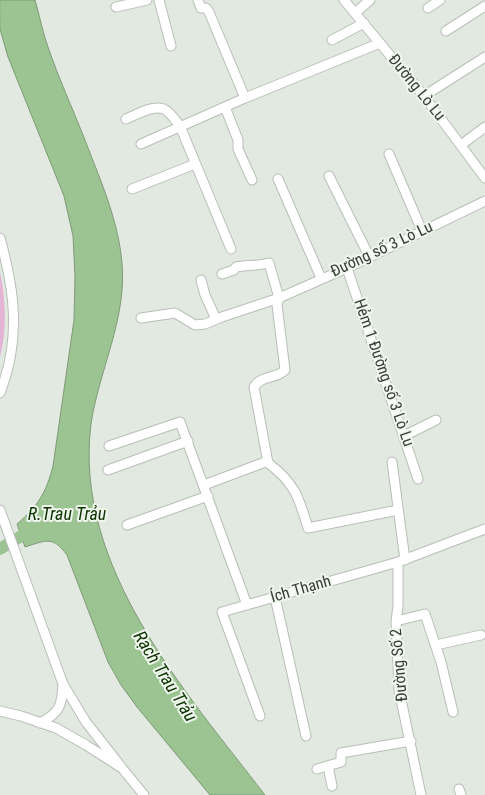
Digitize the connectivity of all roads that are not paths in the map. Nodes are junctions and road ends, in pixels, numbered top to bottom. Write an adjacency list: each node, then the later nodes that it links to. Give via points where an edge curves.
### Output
1 (147, 0): 8 (street)
2 (158, 0): 15 (street)
3 (198, 0): 18 (street, via 201,8 209,12)
4 (344, 0): 10 (street, Đường Lò Lu)
5 (370, 0): 10 (street)
6 (440, 0): 9 (street)
7 (485, 6): 12 (street)
8 (116, 7)
9 (428, 8)
10 (355, 13): 11 (street, Đường Lò Lu)
11 (364, 23): 13 (street); 14 (street, Đường Lò Lu)
12 (446, 31)
13 (332, 40)
14 (380, 43): 17 (street, Đường Lò Lu); 18 (street)
15 (171, 46)
16 (485, 57): 17 (street)
17 (424, 96): 24 (street, Đường Lò Lu)
18 (245, 98): 19 (street)
19 (225, 107): 21 (street); 30 (street, via 242,161)
20 (126, 119): 21 (street, via 159,108 167,110)
21 (180, 126): 23 (street); 26 (street)
22 (485, 127): 24 (street)
23 (141, 144)
24 (461, 145): 28 (street, Đường Lò Lu)
25 (389, 154): 33 (street)
26 (195, 164): 31 (street); 35 (street)
27 (329, 176): 36 (street)
28 (485, 178)
29 (278, 179): 39 (street)
30 (252, 180)
31 (132, 189)
32 (485, 201): 33 (street, Đường số 3 Lò Lu)
33 (422, 231): 36 (street, Đường số 3 Lò Lu)
34 (0, 238): 44 (street, via 10,274 15,313 11,354)
35 (231, 249)
36 (369, 256): 37 (street, Đường số 3 Lò Lu)
37 (347, 268): 39 (street, Đường số 3 Lò Lu); 46 (street, Hẻm 1 Đường số 3 Lò Lu)
38 (222, 274): 41 (street, via 236,267 269,263)
39 (321, 278): 41 (street, Đường số 3 Lò Lu)
40 (201, 280): 43 (street)
41 (279, 298): 43 (street, Đường số 3 Lò Lu); 49 (street, via 277,305 286,370 259,381 254,387)
42 (141, 318): 43 (street, Đường số 3 Lò Lu, via 174,313 197,326)
43 (216, 319)
44 (0, 393)
45 (436, 420): 46 (street)
46 (404, 436): 52 (street, Hẻm 1 Đường số 3 Lò Lu)
47 (188, 442): 48 (street, via 179,422); 51 (street); 53 (street)
48 (109, 446)
49 (268, 461): 53 (street); 56 (street, via 295,490 308,528)
50 (392, 462): 56 (street, Đường Số 2)
51 (108, 470)
52 (418, 479)
53 (204, 485): 54 (street)
54 (208, 496): 57 (street); 61 (street)
55 (0, 510): 65 (street)
56 (398, 510): 59 (street, Đường Số 2)
57 (127, 525)
58 (485, 529): 59 (street, Ích Thạnh)
59 (402, 561): 60 (street, Ích Thạnh); 62 (street, Đường Số 2)
60 (275, 597): 61 (street, Ích Thạnh); 70 (street)
61 (247, 605): 68 (street, Ích Thạnh, via 222,612)
62 (396, 621): 64 (street, via 426,614); 71 (street, Đường Số 2, via 399,690)
63 (481, 635): 64 (street)
64 (436, 645): 67 (street)
65 (63, 684): 69 (street, via 62,701 56,712); 73 (street, via 86,722)
66 (0, 711): 69 (street)
67 (453, 712)
68 (260, 716)
69 (40, 722): 73 (street, via 63,732)
70 (306, 736)
71 (411, 740): 72 (street, via 342,753 341,762); 77 (street, Đường Số 2)
72 (328, 766): 74 (street); 75 (street)
73 (122, 768): 76 (street)
74 (317, 769)
75 (332, 786)
76 (144, 795)
77 (421, 795)

